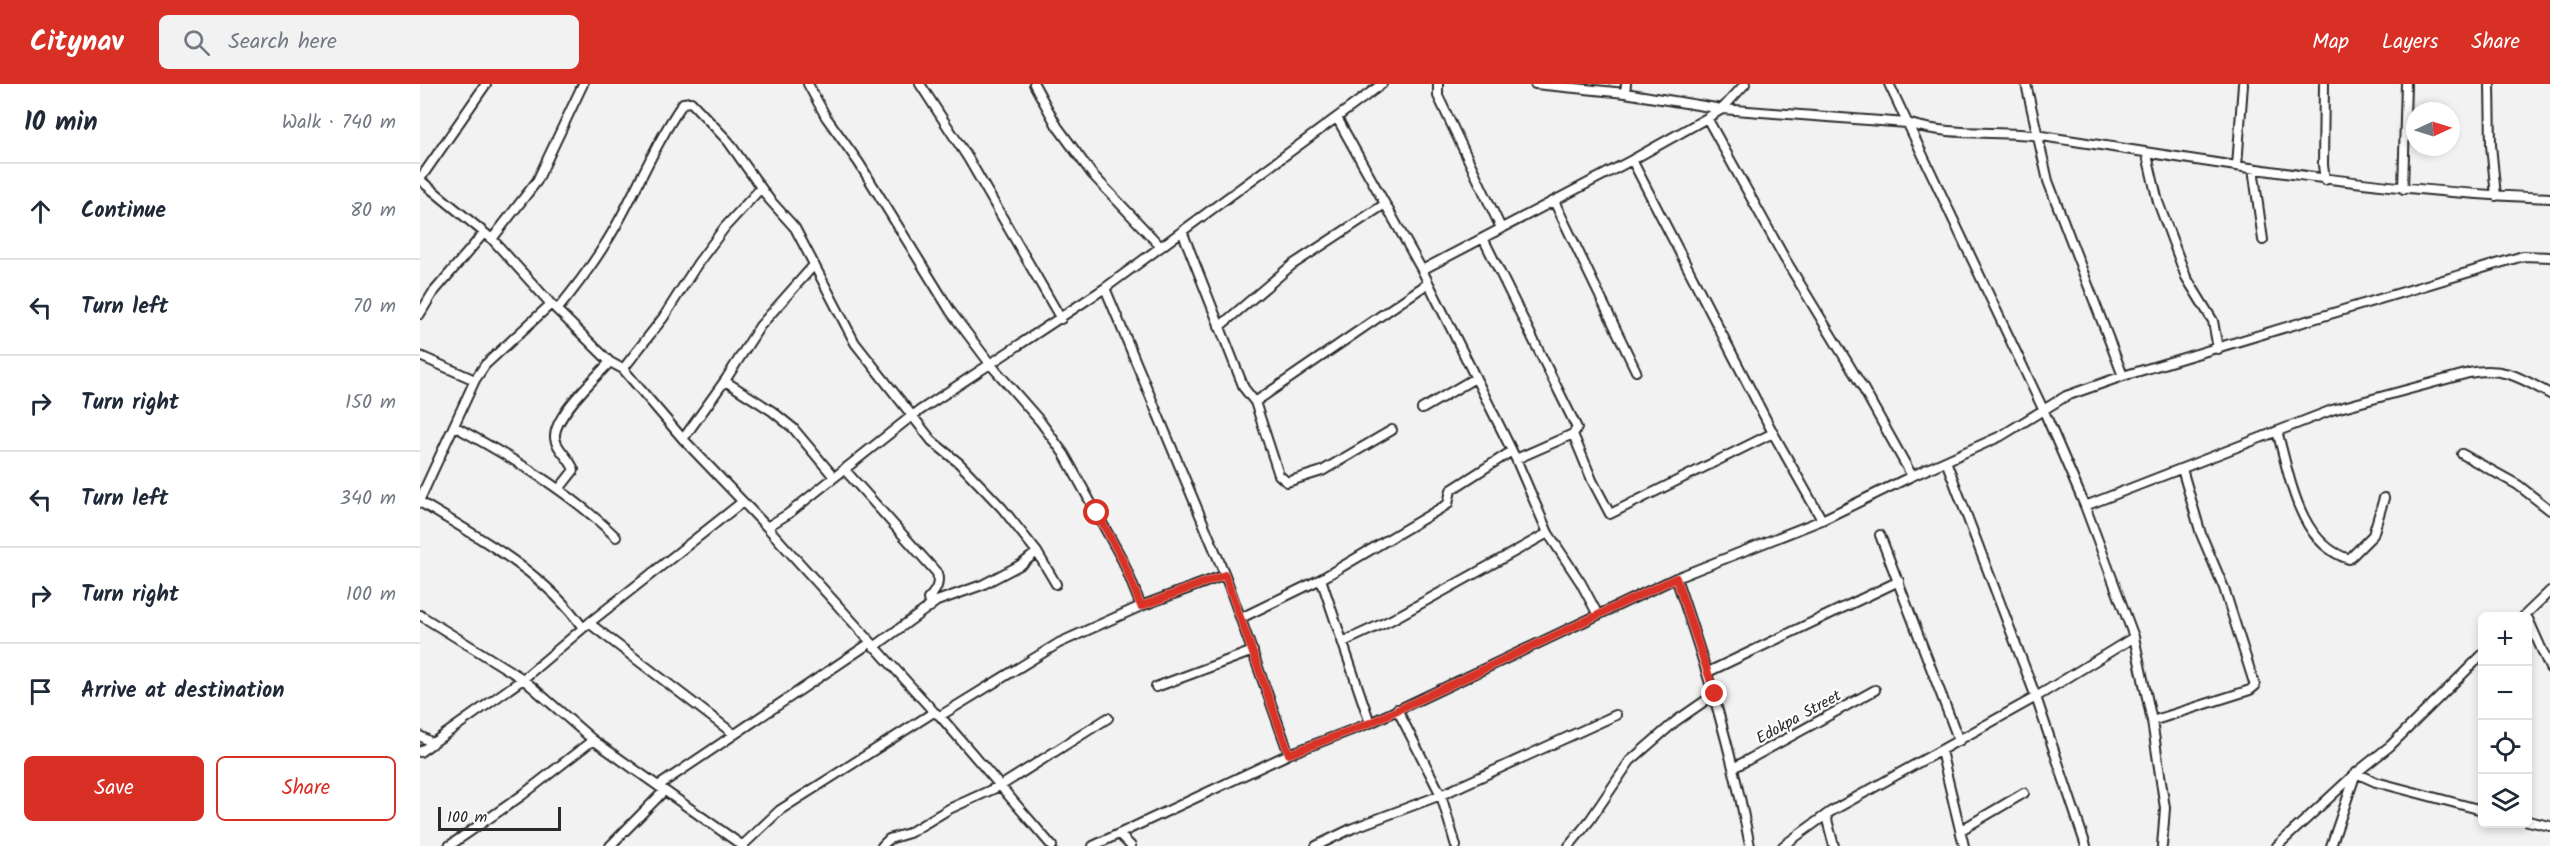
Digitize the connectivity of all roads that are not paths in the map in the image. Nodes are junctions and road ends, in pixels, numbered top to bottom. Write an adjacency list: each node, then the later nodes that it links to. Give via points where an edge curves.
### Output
1 (486, 84): 27 (street)
2 (583, 84): 39 (street, via 537,181)
3 (808, 84): 54 (street, via 951,312)
4 (920, 84): 49 (street)
5 (1034, 84): 41 (street, via 1057,126 1092,174)
6 (1382, 84): 19 (street)
7 (1438, 84): 35 (street, via 1438,96)
8 (1534, 84): 17 (street)
9 (1626, 84): 17 (street)
10 (1745, 84): 18 (street)
11 (1889, 84): 21 (street)
12 (2026, 84): 22 (street)
13 (2243, 84): 25 (street)
14 (2324, 84): 28 (street)
15 (2406, 84): 30 (street)
16 (2490, 84): 31 (street)
17 (1625, 93): 18 (street)
18 (1722, 109): 20 (street); 21 (street)
19 (1337, 118): 34 (street); 36 (street)
20 (1707, 118): 24 (street); 78 (street)
21 (1907, 123): 22 (street, via 1930,130); 64 (street)
22 (2039, 136): 23 (street); 57 (street, via 2048,181)
23 (2147, 154): 25 (street); 51 (street, via 2158,202 2186,277 2213,321)
24 (1632, 160): 33 (street); 69 (street)
25 (2238, 166): 26 (street)
26 (2253, 168): 28 (street); 40 (street)
27 (420, 179): 37 (street)
28 (2325, 180): 30 (street)
29 (761, 188): 43 (street, via 795,228); 47 (street, via 728,141 686,101 664,130 621,217 576,286); 55 (street, via 725,227)
30 (2403, 189): 31 (street)
31 (2496, 196): 32 (street)
32 (2550, 198)
33 (1554, 201): 35 (street); 56 (street)
34 (1385, 204): 44 (street); 50 (street, via 1292,265)
35 (1501, 228): 38 (street)
36 (1182, 231): 41 (street); 50 (street)
37 (484, 232): 39 (street); 48 (street)
38 (1483, 238): 44 (street); 70 (street, via 1577,428)
39 (492, 239): 47 (street)
40 (2263, 240)
41 (1161, 247): 46 (street)
42 (2550, 257): 51 (street, via 2523,256)
43 (814, 265): 60 (street, via 760,326); 65 (street, via 855,343)
44 (1422, 270): 45 (street)
45 (1427, 284): 58 (street); 62 (street)
46 (1105, 288): 49 (street); 92 (street)
47 (554, 307): 53 (street); 59 (street, via 485,366)
48 (420, 314)
49 (1061, 319): 54 (street)
50 (1219, 327): 62 (street, via 1244,388)
51 (2218, 349): 57 (street)
52 (420, 356): 59 (street)
53 (610, 362): 55 (street); 80 (street, via 557,424 556,442 574,470)
54 (991, 365): 65 (street); 98 (street, via 1064,454 1123,561)
55 (623, 369): 71 (street)
56 (1636, 371)
57 (2122, 376): 64 (street, via 2066,396)
58 (1475, 378): 63 (street); 72 (street)
59 (475, 380): 66 (street)
60 (725, 381): 71 (street); 79 (street, via 793,428)
61 (2550, 394): 68 (street, via 2518,376 2487,369 2332,410)
62 (1256, 402): 67 (street, via 1279,475 1287,482 1322,471)
63 (1422, 409)
64 (2043, 409): 75 (street, via 2001,436); 84 (street)
65 (913, 415): 76 (street); 91 (street, via 932,441 1002,508)
66 (454, 426): 80 (street); 82 (street)
67 (1392, 430)
68 (2277, 431): 77 (street); 81 (street, via 2296,498 2315,537 2337,555 2349,559 2373,535)
69 (1773, 433): 70 (street, via 1612,514); 86 (street)
70 (1573, 434): 74 (street)
71 (683, 439): 83 (street)
72 (1512, 451): 74 (street); 94 (street, via 1451,490 1448,504)
73 (2462, 454): 85 (street, via 2518,485)
74 (1516, 459): 88 (street)
75 (1946, 461): 78 (street); 117 (street)
76 (844, 469): 79 (street); 99 (street, via 937,573 936,591 928,599)
77 (2182, 469): 84 (street); 122 (street, via 2255,686)
78 (1912, 476): 86 (street)
79 (834, 477): 87 (street)
80 (559, 489): 90 (street)
81 (2384, 498)
82 (420, 500): 104 (street, via 512,560)
83 (741, 503): 87 (street); 104 (street)
84 (2085, 506): 106 (street)
85 (2550, 510)
86 (1822, 520): 93 (street)
87 (767, 527): 108 (street)
88 (1548, 533): 102 (street); 107 (street, via 1391,620)
89 (1880, 535): 95 (street)
90 (616, 537)
91 (1038, 552): 96 (street); 99 (street, via 1002,575)
92 (1225, 575): 98 (street); 103 (street)
93 (1676, 578): 102 (street); 112 (street)
94 (1321, 579): 103 (street); 107 (street)
95 (1899, 581): 112 (street); 127 (street)
96 (1056, 584)
97 (2550, 591): 100 (street)
98 (1141, 606): 119 (street, via 1059,643)
99 (930, 607): 108 (street)
100 (2531, 612)
101 (420, 615): 113 (street)
102 (1598, 615): 118 (street)
103 (1241, 618): 109 (street)
104 (586, 626): 113 (street); 124 (street)
105 (2532, 630): 111 (street)
106 (2134, 637): 117 (street); 122 (street)
107 (1342, 642): 123 (street)
108 (872, 645): 119 (street); 124 (street)
109 (1253, 651): 114 (street); 131 (street)
110 (2478, 659): 133 (street)
111 (2550, 668)
112 (1708, 672): 116 (street)
113 (523, 679): 126 (street); 128 (street)
114 (1156, 687)
115 (1875, 690): 132 (street, Edokpa Street)
116 (1715, 694): 132 (street); 153 (street, via 1630,761)
117 (2036, 697): 127 (street); 158 (street)
118 (1397, 709): 123 (street); 137 (street)
119 (937, 714): 134 (street); 146 (street, via 780,810)
120 (1616, 715): 137 (street)
121 (1108, 718): 134 (street)
122 (2152, 722): 159 (street, via 2165,808)
123 (1370, 723): 131 (street)
124 (734, 734): 135 (street)
125 (420, 736): 128 (street)
126 (593, 740): 135 (street); 144 (street)
127 (1959, 741): 129 (street)
128 (432, 743): 130 (street)
129 (1941, 751): 139 (street); 142 (street)
130 (420, 752)
131 (1289, 754): 143 (street)
132 (1735, 767): 154 (street)
133 (2356, 774): 138 (street); 160 (street); 161 (street)
134 (1002, 785): 147 (street, via 889,839); 148 (street)
135 (661, 788): 145 (street); 146 (street)
136 (2024, 793): 142 (street)
137 (1441, 795): 151 (street); 152 (street)
138 (2478, 809)
139 (1826, 816): 155 (street); 156 (street)
140 (2532, 822): 141 (street)
141 (2550, 826)
142 (1961, 830): 157 (street)
143 (1119, 834): 149 (street); 150 (street)
144 (449, 846)
145 (610, 846)
146 (743, 846)
147 (882, 846)
148 (1052, 846)
149 (1093, 846)
150 (1131, 846)
151 (1316, 846)
152 (1456, 846)
153 (1569, 846)
154 (1750, 846)
155 (1783, 846)
156 (1834, 846)
157 (1964, 846)
158 (2086, 846)
159 (2162, 846)
160 (2277, 846)
161 (2331, 846)

